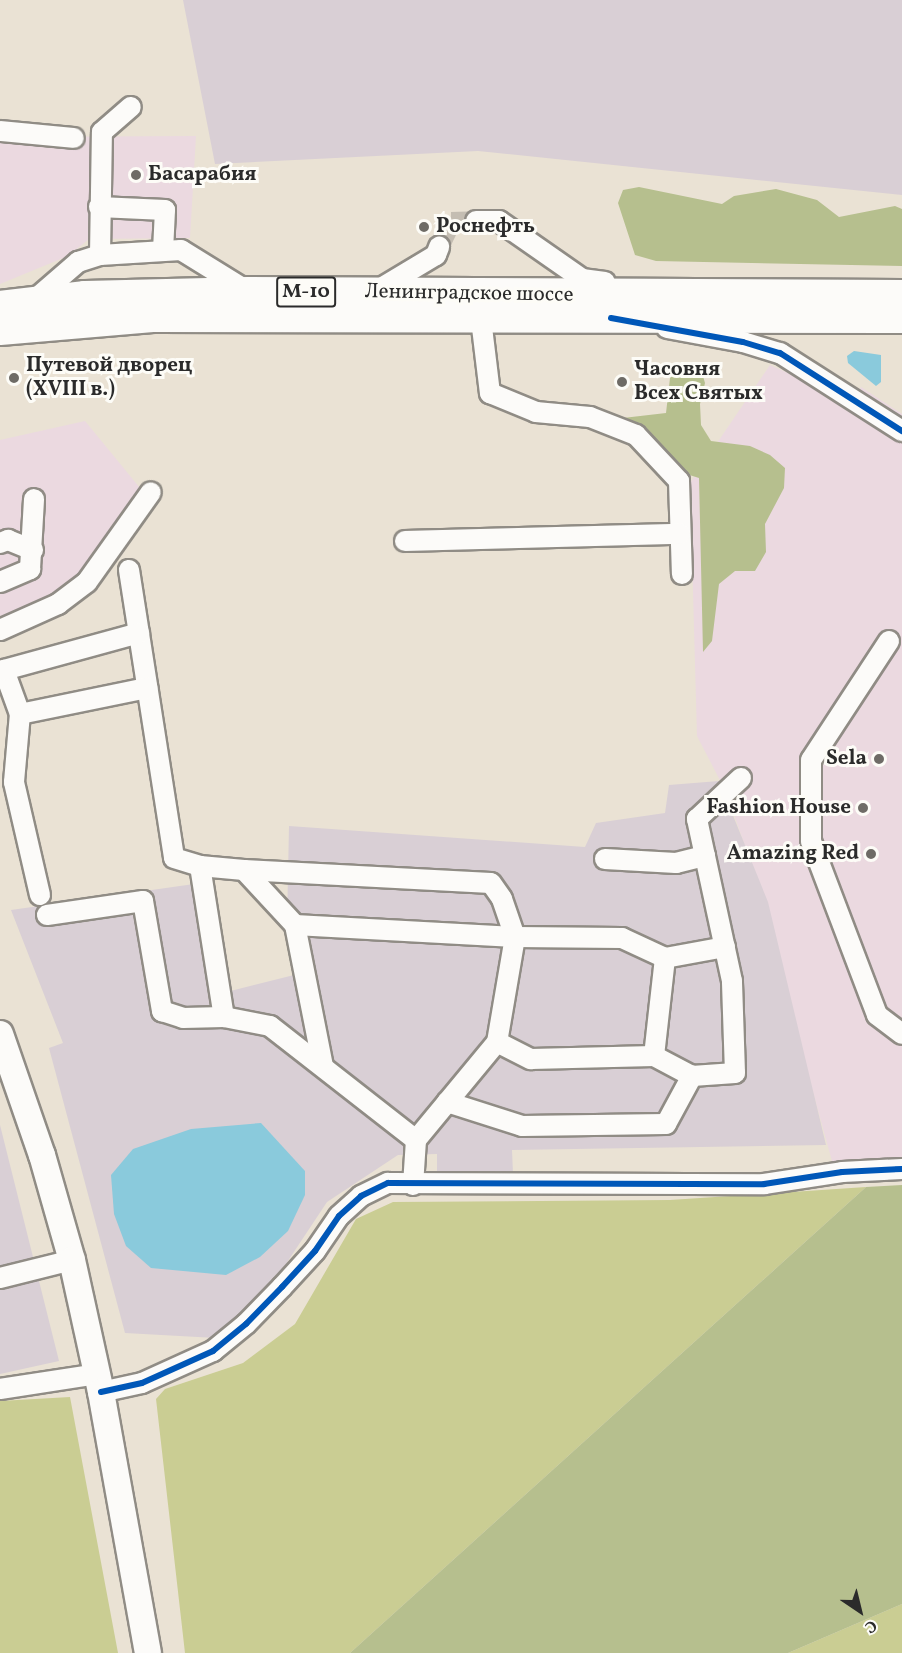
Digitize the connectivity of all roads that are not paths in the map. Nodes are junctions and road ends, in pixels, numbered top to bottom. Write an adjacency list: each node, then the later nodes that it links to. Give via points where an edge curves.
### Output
1 (130, 107): 4 (street, via 102,132)
2 (0, 131): 3 (street)
3 (74, 138)
4 (99, 207): 7 (street, via 165,210); 8 (street)
5 (476, 221): 11 (street, via 499,221 582,279)
6 (439, 247): 10 (street, via 436,255)
7 (163, 251): 8 (street); 9 (street, via 182,250)
8 (100, 255): 13 (street, via 78,262)
9 (249, 292): 10 (highway, Ленинградское шоссе / М-10); 13 (highway, Ленинградское шоссе / М-10)
10 (371, 292): 11 (highway, Ленинградское шоссе / М-10)
11 (730, 296): 12 (highway, Ленинградское шоссе / М-10)
12 (902, 296)
13 (32, 301): 14 (highway, Ленинградское шоссе / М-10)
14 (0, 306)
15 (611, 318): 16 (highway, Ленинградское шоссе / М-10); 17 (highway, Ленинградское шоссе / М-10); 19 (street, via 743,342 780,353)
16 (902, 318)
17 (481, 319): 18 (highway, Ленинградское шоссе / М-10, via 152,317); 22 (street, via 490,393 536,412 590,417 636,435 680,481)
18 (0, 330)
19 (902, 431)
20 (151, 492): 29 (street, via 87,582 58,604)
21 (34, 499): 25 (street)
22 (680, 534): 23 (street); 27 (street)
23 (405, 541)
24 (0, 543): 25 (street, via 8,540)
25 (33, 550): 28 (street, via 30,569)
26 (129, 570): 30 (street)
27 (682, 574)
28 (0, 582)
29 (0, 630)
30 (139, 633): 32 (street); 33 (street, via 4,670)
31 (889, 641): 47 (street, via 812,760 811,841 877,1015)
32 (147, 688): 33 (street); 37 (street, via 174,858)
33 (20, 714): 39 (street, via 14,782)
34 (741, 778): 35 (street, via 697,819)
35 (705, 856): 36 (street, via 676,863); 43 (street)
36 (605, 859)
37 (200, 866): 38 (street); 45 (street)
38 (244, 870): 41 (street); 42 (street, via 491,883 502,899)
39 (40, 895)
40 (47, 915): 45 (street, via 143,901 162,1011 183,1018)
41 (294, 925): 42 (street); 50 (street)
42 (515, 937): 44 (street, via 622,938); 48 (street)
43 (725, 947): 44 (street); 51 (street, via 732,981 735,1073)
44 (664, 958): 49 (street)
45 (224, 1017): 50 (street, via 270,1026)
46 (0, 1034): 56 (main road, via 42,1155)
47 (902, 1034)
48 (497, 1042): 49 (street, via 531,1059); 52 (street)
49 (654, 1056): 51 (street)
50 (323, 1066): 53 (street)
51 (692, 1076): 52 (street, via 666,1124 522,1126)
52 (447, 1102): 53 (street)
53 (416, 1140): 55 (street)
54 (902, 1169): 55 (street, via 842,1172 764,1184)
55 (413, 1185): 58 (street, via 388,1183 361,1196 339,1216 315,1251 282,1287 213,1351 142,1383)
56 (72, 1260): 57 (street); 58 (main road)
57 (0, 1278)
58 (99, 1383): 59 (street); 60 (main road)
59 (0, 1389)
60 (148, 1653)

